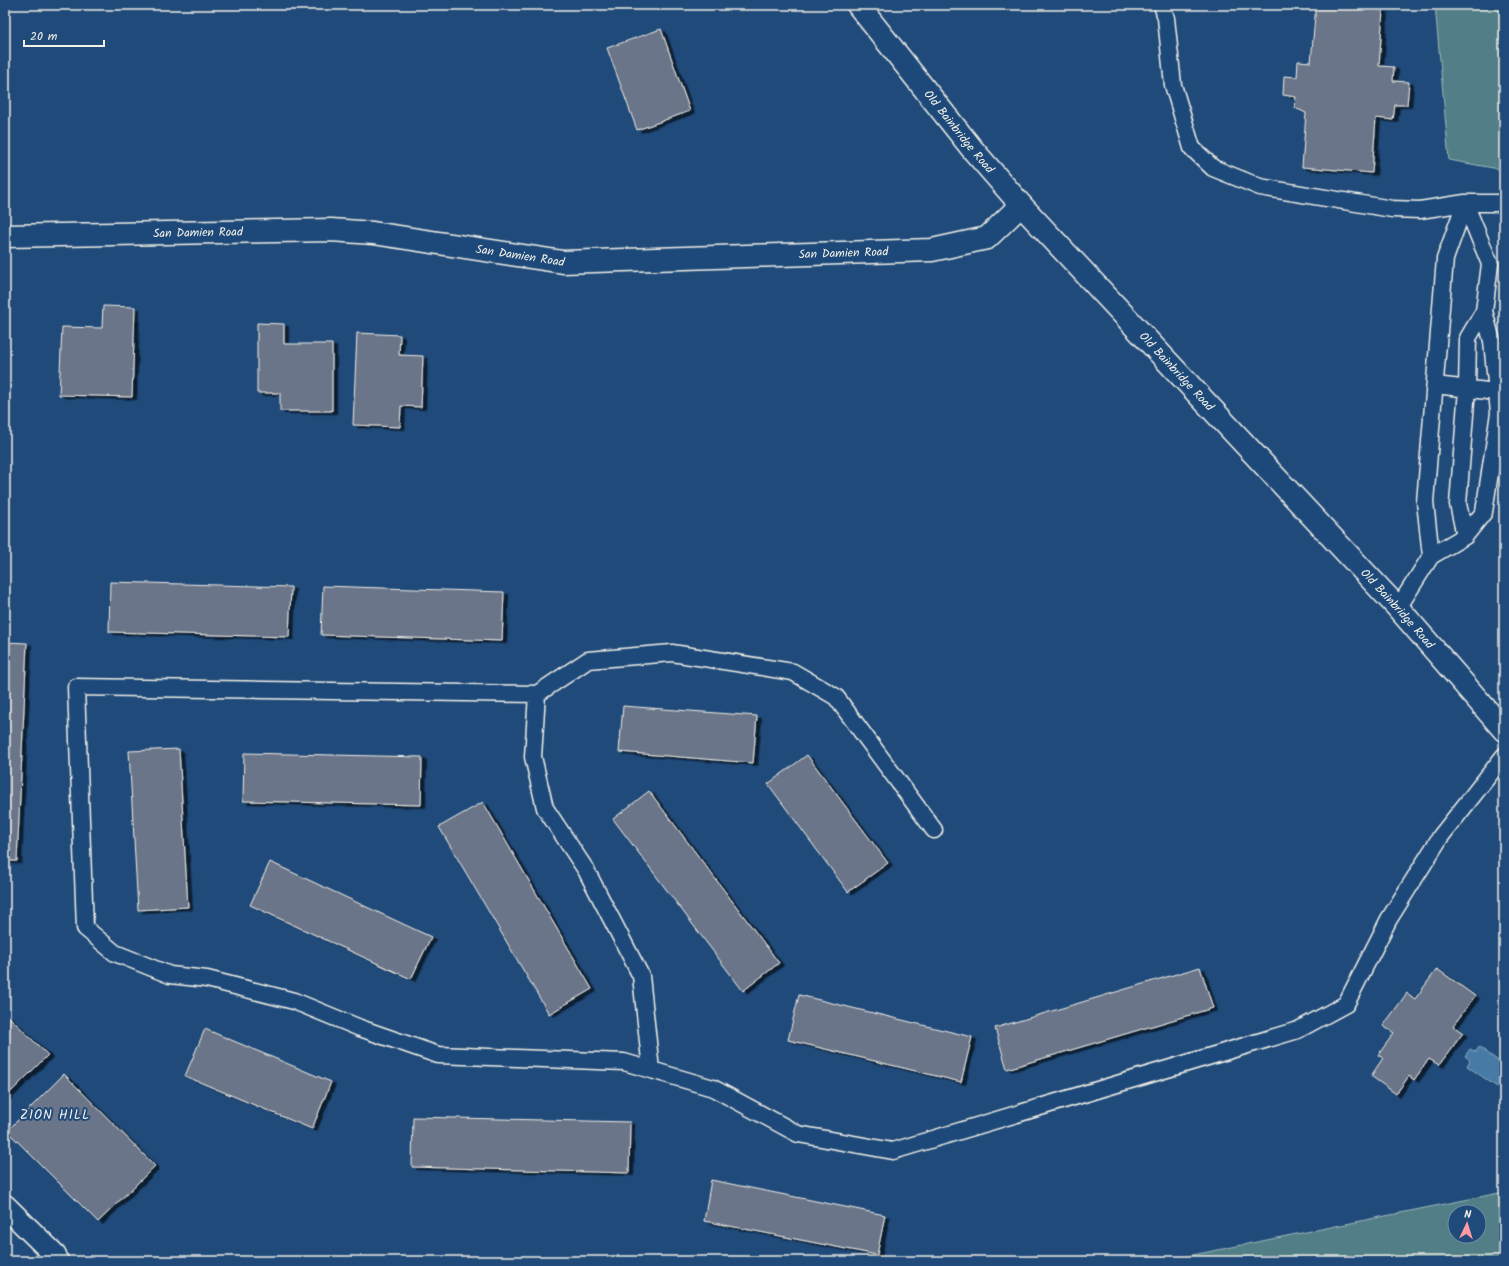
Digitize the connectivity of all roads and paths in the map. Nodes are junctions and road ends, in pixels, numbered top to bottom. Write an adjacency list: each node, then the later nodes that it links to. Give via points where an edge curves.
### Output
1 (858, 5): 5 (street, Old Bainbridge Road, via 973,150)
2 (1162, 5): 3 (lane, via 1166,18 1173,85 1192,148 1213,168 1260,187 1392,209 1420,210)
3 (1465, 203): 4 (lane); 7 (lane, via 1490,264); 8 (lane, via 1445,259)
4 (1504, 203)
5 (1021, 205): 6 (street, San Damien Road, via 987,238 932,250 563,262 373,233 331,230); 13 (street, Old Bainbridge Road)
6 (5, 236)
7 (1484, 311): 9 (lane, via 1468,338); 10 (lane, via 1492,341)
8 (1435, 385): 9 (lane); 12 (lane, via 1425,502)
9 (1467, 389): 10 (lane); 11 (lane, via 1458,504)
10 (1496, 392): 11 (lane, via 1500,413 1484,512)
11 (1464, 536): 12 (lane)
12 (1431, 556): 13 (lane)
13 (1398, 608): 15 (street, Old Bainbridge Road)
14 (536, 694): 17 (lane, via 588,660 672,653 793,672 836,697); 18 (lane, via 533,757 545,808 586,870 641,976); 18 (lane, via 76,687 85,928 115,953 170,975 207,979 294,1001 360,1028 438,1055 624,1062)
15 (1504, 730)
16 (1504, 756): 18 (lane, via 1441,836 1389,919 1346,1004 1298,1030 893,1151 798,1134 713,1088)
17 (934, 830)
18 (651, 1070)
19 (5, 1206): 20 (street, via 55,1255)
20 (57, 1261)

